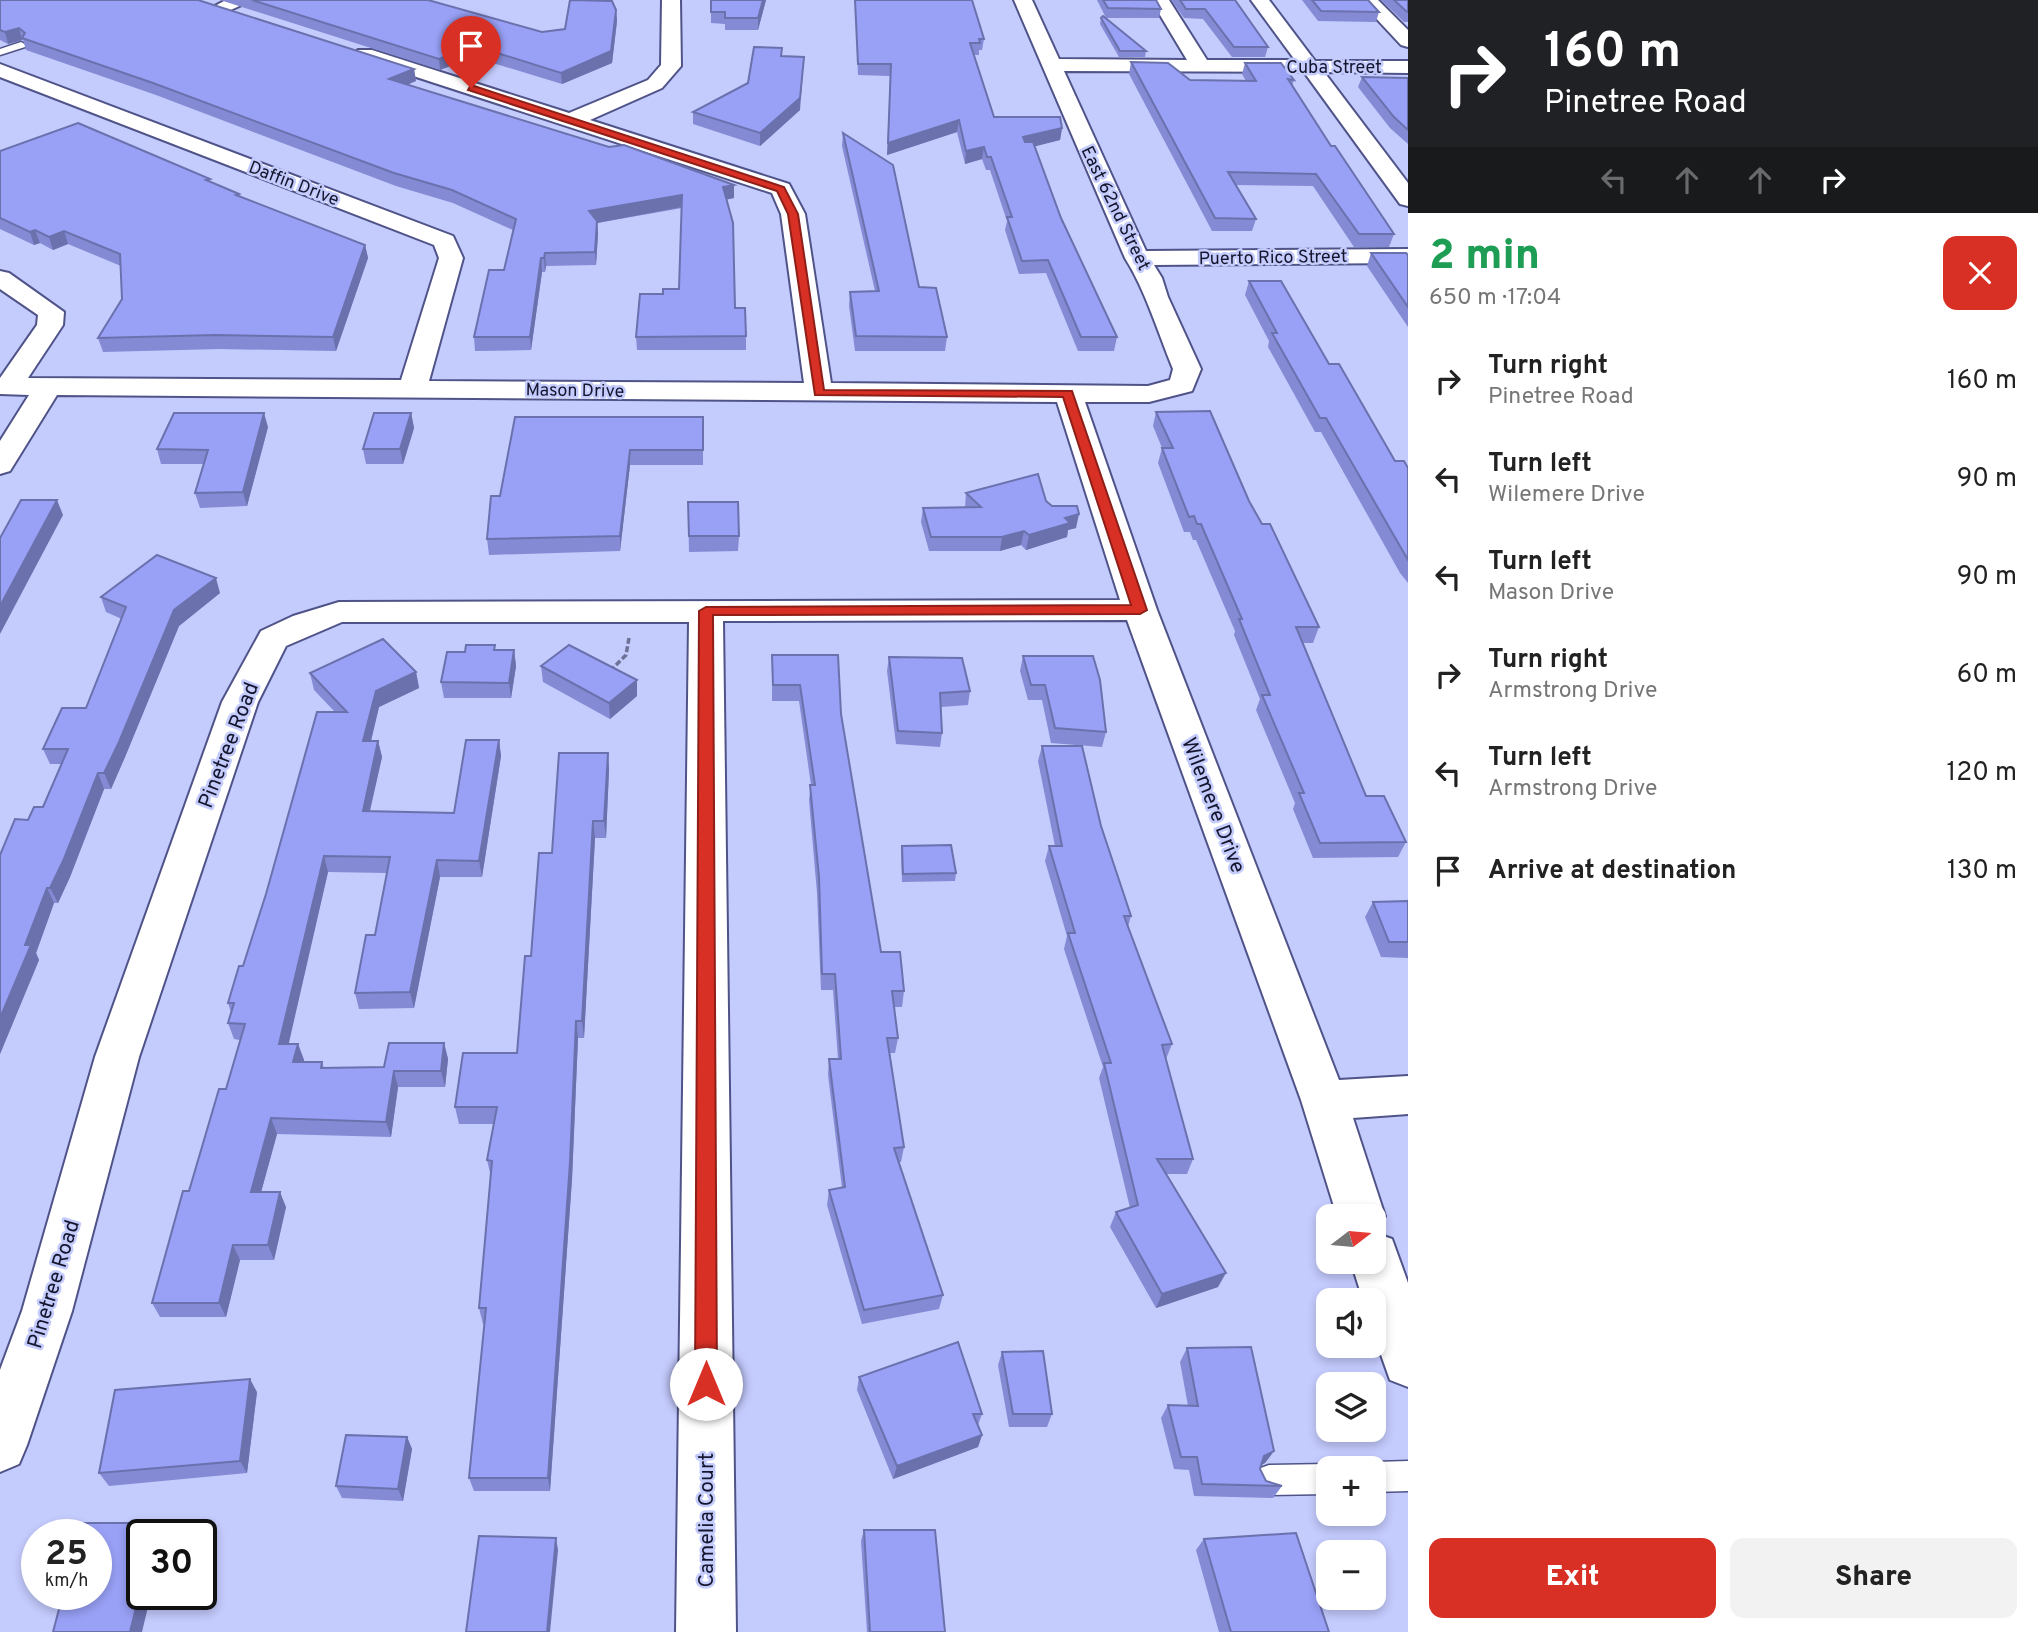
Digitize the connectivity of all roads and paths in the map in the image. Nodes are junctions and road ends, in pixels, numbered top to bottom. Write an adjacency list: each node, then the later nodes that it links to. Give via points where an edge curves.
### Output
1 (193, 0): 8 (street)
2 (244, 0): 8 (street)
3 (671, 0): 19 (street, via 671,66 655,84)
4 (1023, 0): 14 (street, East 62nd Street)
5 (1160, 0): 15 (street)
6 (1261, 0): 16 (street)
7 (1368, 0): 10 (street)
8 (219, 8): 9 (street)
9 (259, 20)
10 (1408, 41)
11 (22, 45): 13 (lane)
12 (350, 50): 19 (street)
13 (0, 52)
14 (1049, 65): 15 (street, Cuba Street); 22 (street, East 62nd Street)
15 (1201, 66): 16 (street, Cuba Street)
16 (1310, 66): 17 (street, Cuba Street); 20 (street)
17 (1408, 67)
18 (0, 70): 26 (street, Daffin Drive, via 444,241 451,258)
19 (572, 120): 27 (street, via 781,189 793,214)
20 (1408, 199)
21 (1408, 256): 22 (street, Puerto Rico Street)
22 (1137, 258): 29 (street, East 62nd Street, via 1150,278 1187,369 1182,385)
23 (0, 278): 24 (street, via 51,312 50,325)
24 (5, 385): 25 (street, Mason Drive)
25 (48, 386): 26 (street, Mason Drive); 30 (street)
26 (413, 388): 27 (street, Mason Drive)
27 (819, 393): 28 (street, Mason Drive)
28 (1068, 394): 29 (street, Mason Drive); 31 (street, Wilemere Drive)
29 (1149, 394)
30 (0, 466)
31 (1140, 610): 32 (street, Pinetree Road); 36 (street, Wilemere Drive)
32 (706, 611): 33 (street, Pinetree Road); 45 (street, Camelia Court)
33 (632, 613): 34 (path, via 626,655); 40 (street, Pinetree Road, via 339,612 273,639 240,702 117,1057 47,1311)
34 (602, 678)
35 (1408, 1095): 36 (street)
36 (1324, 1100): 37 (street, Wilemere Drive)
37 (1357, 1204)
38 (1380, 1274): 39 (street)
39 (1408, 1362)
40 (0, 1445)
41 (1408, 1476): 42 (lane)
42 (1386, 1477)
43 (1316, 1479): 44 (lane)
44 (1269, 1480)
45 (706, 1632)

